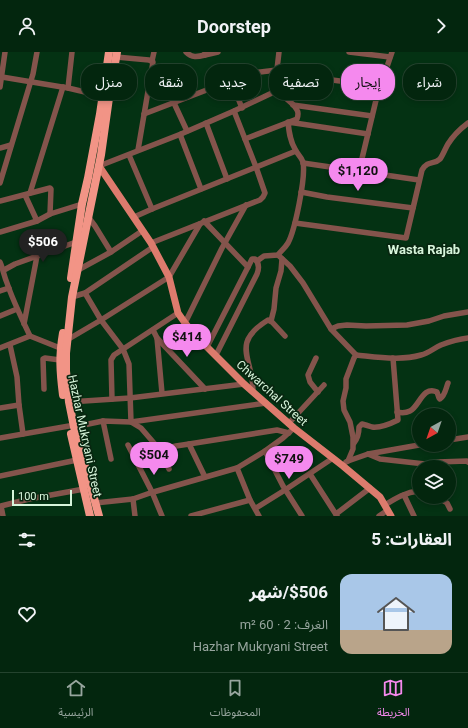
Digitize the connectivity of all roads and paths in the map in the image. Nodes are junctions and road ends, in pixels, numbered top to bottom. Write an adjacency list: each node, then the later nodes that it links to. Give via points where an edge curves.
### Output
1 (5, 52): 15 (street)
2 (37, 52): 16 (street)
3 (72, 52): 18 (street)
4 (109, 52): 12 (highway, Hazhar Mukryani Street)
5 (154, 52): 13 (street)
6 (186, 52): 10 (street, via 194,57)
7 (218, 52): 10 (street)
8 (279, 52): 14 (street)
9 (349, 52): 11 (street)
10 (205, 54)
11 (391, 55)
12 (114, 60): 13 (street); 46 (highway, Hazhar Mukryani Street)
13 (152, 61): 30 (street)
14 (277, 64)
15 (2, 77): 16 (street); 17 (street)
16 (30, 82): 18 (street); 39 (street)
17 (0, 87)
18 (66, 88): 19 (street); 54 (street)
19 (81, 91)
20 (205, 91): 26 (street)
21 (269, 94): 28 (street)
22 (101, 100): 56 (highway, Hazhar Mukryani Street)
23 (239, 100): 28 (street)
24 (287, 100): 27 (street)
25 (376, 100): 31 (street)
26 (174, 103): 30 (street); 35 (street)
27 (293, 105): 31 (street); 32 (street, via 298,110 298,116)
28 (242, 108): 29 (street)
29 (234, 111): 33 (street); 38 (street)
30 (144, 114): 41 (street)
31 (372, 116): 37 (street)
32 (288, 122): 37 (street); 38 (street); 42 (street)
33 (206, 123): 35 (street); 49 (street)
34 (468, 123): 50 (street, via 455,135 440,159 424,166)
35 (187, 131): 36 (street)
36 (181, 134): 41 (street); 52 (street)
37 (368, 134): 48 (street)
38 (245, 139): 47 (street)
39 (11, 145): 40 (street); 45 (street)
40 (0, 148)
41 (138, 150): 43 (street)
42 (296, 152): 44 (street); 47 (street)
43 (129, 155): 46 (street); 59 (street)
44 (303, 163): 48 (street); 53 (street)
45 (3, 165): 51 (street)
46 (99, 166): 61 (main road, Chwarchal Street); 62 (highway, Hazhar Mukryani Street)
47 (256, 167): 49 (street); 57 (street, via 265,193 260,200)
48 (358, 171): 50 (street)
49 (227, 179): 52 (street)
50 (419, 180): 58 (street)
51 (0, 183)
52 (200, 189): 59 (street)
53 (301, 192): 58 (street); 65 (street)
54 (27, 194): 55 (street); 60 (street, via 51,188); 63 (street)
55 (0, 201)
56 (82, 204): 60 (street); 68 (highway, Hazhar Mukryani Street)
57 (246, 205): 64 (street); 69 (street)
58 (413, 208): 65 (street, via 406,238)
59 (152, 209): 61 (street)
60 (50, 214): 63 (street)
61 (134, 217): 66 (main road, Chwarchal Street)
62 (89, 218): 71 (street); 78 (highway, Hazhar Mukryani Street)
63 (37, 221): 67 (street)
64 (202, 222): 69 (street); 70 (street); 79 (street)
65 (295, 223): 73 (street)
66 (142, 231): 70 (main road, Chwarchal Street); 71 (street)
67 (0, 232)
68 (76, 242): 72 (street); 103 (highway, Hazhar Mukryani Street)
69 (224, 244): 76 (street); 91 (street)
70 (152, 245): 79 (main road, Chwarchal Street); 83 (street)
71 (111, 252): 78 (street)
72 (37, 256): 77 (street); 92 (street)
73 (280, 257): 74 (street, via 264,256); 90 (street, via 281,271); 93 (street, via 306,288)
74 (257, 261): 76 (street, via 253,259); 105 (street, via 257,274)
75 (0, 262): 77 (street)
76 (248, 267): 101 (street)
77 (4, 270): 81 (street)
78 (78, 270): 84 (highway, Hazhar Mukryani Street)
79 (169, 278): 87 (main road, Chwarchal Street); 89 (street)
80 (0, 286): 81 (street)
81 (8, 286): 82 (street); 85 (street)
82 (0, 291)
83 (85, 293): 84 (street); 89 (street)
84 (72, 297): 99 (highway, Hazhar Mukryani Street)
85 (17, 309): 88 (street); 92 (street)
86 (468, 312): 93 (street, via 407,325 347,325)
87 (178, 313): 91 (main road, Chwarchal Street); 94 (street)
88 (0, 316)
89 (101, 320): 99 (street); 104 (street)
90 (271, 321): 96 (street); 115 (street, via 268,320 254,330 248,338 247,359 254,381)
91 (185, 323): 101 (main road, Chwarchal Street)
92 (24, 324): 95 (street)
93 (331, 329): 106 (street)
94 (153, 330): 97 (street); 104 (street)
95 (30, 336): 100 (street); 103 (street)
96 (285, 336)
97 (156, 338): 114 (street); 117 (street)
98 (468, 338): 108 (street, via 445,344 420,355)
99 (67, 340): 120 (highway, Hazhar Mukryani Street)
100 (10, 344): 102 (street); 122 (street, via 17,377)
101 (207, 347): 105 (main road, Chwarchal Street)
102 (0, 348)
103 (60, 348): 109 (highway, Hazhar Mukryani Street)
104 (123, 349): 118 (street, via 129,364); 119 (street, via 111,360)
105 (216, 355): 111 (main road, Chwarchal Street)
106 (356, 355): 108 (street); 133 (street, via 346,379 343,406 352,428)
107 (316, 358): 116 (street, via 308,375)
108 (393, 358): 124 (street)
109 (60, 360): 113 (street, via 43,359); 127 (highway, Hazhar Mukryani Street, via 63,397)
110 (448, 383): 124 (street, via 441,399 434,390 422,396 412,410)
111 (244, 384): 114 (street); 115 (main road, Chwarchal Street)
112 (324, 385): 116 (street)
113 (44, 389)
114 (205, 389): 117 (street)
115 (254, 392): 121 (main road, Chwarchal Street)
116 (318, 392): 128 (street)
117 (162, 393): 118 (street)
118 (130, 398): 119 (street); 126 (street)
119 (112, 399): 120 (street)
120 (69, 402): 127 (highway, Hazhar Mukryani Street)
121 (266, 403): 126 (street); 128 (main road, Chwarchal Street)
122 (19, 404): 123 (street); 129 (street)
123 (0, 408)
124 (397, 412): 133 (street, via 398,420 390,424 375,427 362,424)
125 (103, 421): 126 (street); 127 (street); 141 (street)
126 (131, 422): 137 (street, via 141,428)
127 (71, 427): 129 (street); 142 (highway, Hazhar Mukryani Street); 147 (highway, Hazhar Mukryani Street, via 80,444)
128 (291, 428): 134 (street); 138 (street); 140 (main road, Chwarchal Street)
129 (23, 434): 131 (street)
130 (468, 437): 132 (street)
131 (0, 438)
132 (456, 439)
133 (354, 443): 144 (street)
134 (190, 444): 137 (street); 150 (street)
135 (128, 446): 155 (street)
136 (412, 446): 139 (street)
137 (160, 450): 146 (street)
138 (265, 451): 145 (street); 153 (street)
139 (368, 454): 143 (street, via 380,459 425,464); 144 (street)
140 (333, 458): 144 (main road, Chwarchal Street); 148 (street)
141 (111, 459)
142 (77, 460): 147 (highway, Hazhar Mukryani Street); 149 (street)
143 (468, 462)
144 (346, 463): 152 (main road, Chwarchal Street)
145 (236, 468): 150 (street); 158 (street)
146 (169, 469)
147 (83, 471): 151 (highway, Hazhar Mukryani Street)
148 (310, 474): 153 (street); 166 (street)
149 (0, 476)
150 (205, 477): 155 (street)
151 (85, 484): 159 (highway, Hazhar Mukryani Street); 161 (street); 168 (highway, Hazhar Mukryani Street)
152 (370, 488): 164 (main road, Chwarchal Street, via 380,497); 166 (street)
153 (285, 490): 162 (street); 173 (street)
154 (412, 491): 156 (street)
155 (152, 492): 157 (street); 171 (street)
156 (404, 495): 164 (street); 175 (street)
157 (133, 499): 159 (street); 170 (street)
158 (250, 500): 162 (street); 165 (street)
159 (95, 503): 169 (highway, Hazhar Mukryani Street)
160 (448, 504): 163 (street)
161 (0, 505): 167 (street)
162 (256, 508): 172 (street)
163 (450, 508)
164 (388, 510): 174 (street)
165 (195, 515)
166 (336, 515)
167 (3, 516)
168 (90, 516)
169 (99, 516)
170 (135, 516)
171 (162, 516)
172 (259, 516)
173 (302, 516)
174 (379, 516)
175 (414, 516)

